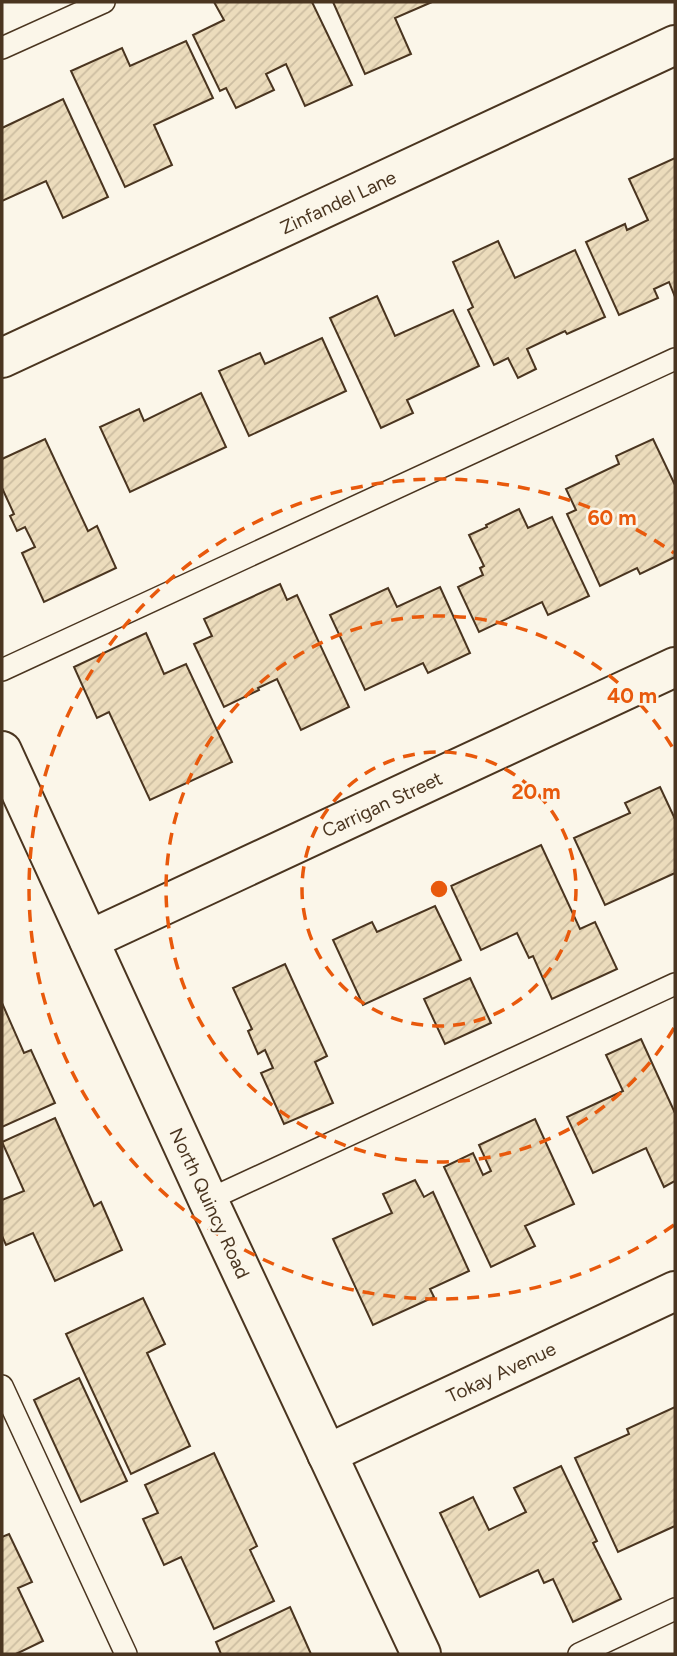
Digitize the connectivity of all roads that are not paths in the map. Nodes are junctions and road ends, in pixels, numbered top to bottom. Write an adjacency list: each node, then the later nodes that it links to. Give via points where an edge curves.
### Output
1 (104, 2): 3 (lane)
2 (675, 45): 4 (street, Zinfandel Lane)
3 (2, 48)
4 (2, 358)
5 (675, 359): 7 (lane)
6 (675, 667): 9 (street, Carrigan Street)
7 (2, 670)
8 (2, 751): 9 (street, North Quincy Road)
9 (89, 940): 11 (street, North Quincy Road)
10 (675, 984): 11 (lane)
11 (208, 1200): 14 (street, North Quincy Road)
12 (675, 1291): 14 (street, Tokay Avenue)
13 (2, 1386): 16 (lane)
14 (327, 1454): 17 (street, North Quincy Road)
15 (675, 1609): 18 (lane)
16 (126, 1654)
17 (421, 1654)
18 (579, 1654)

